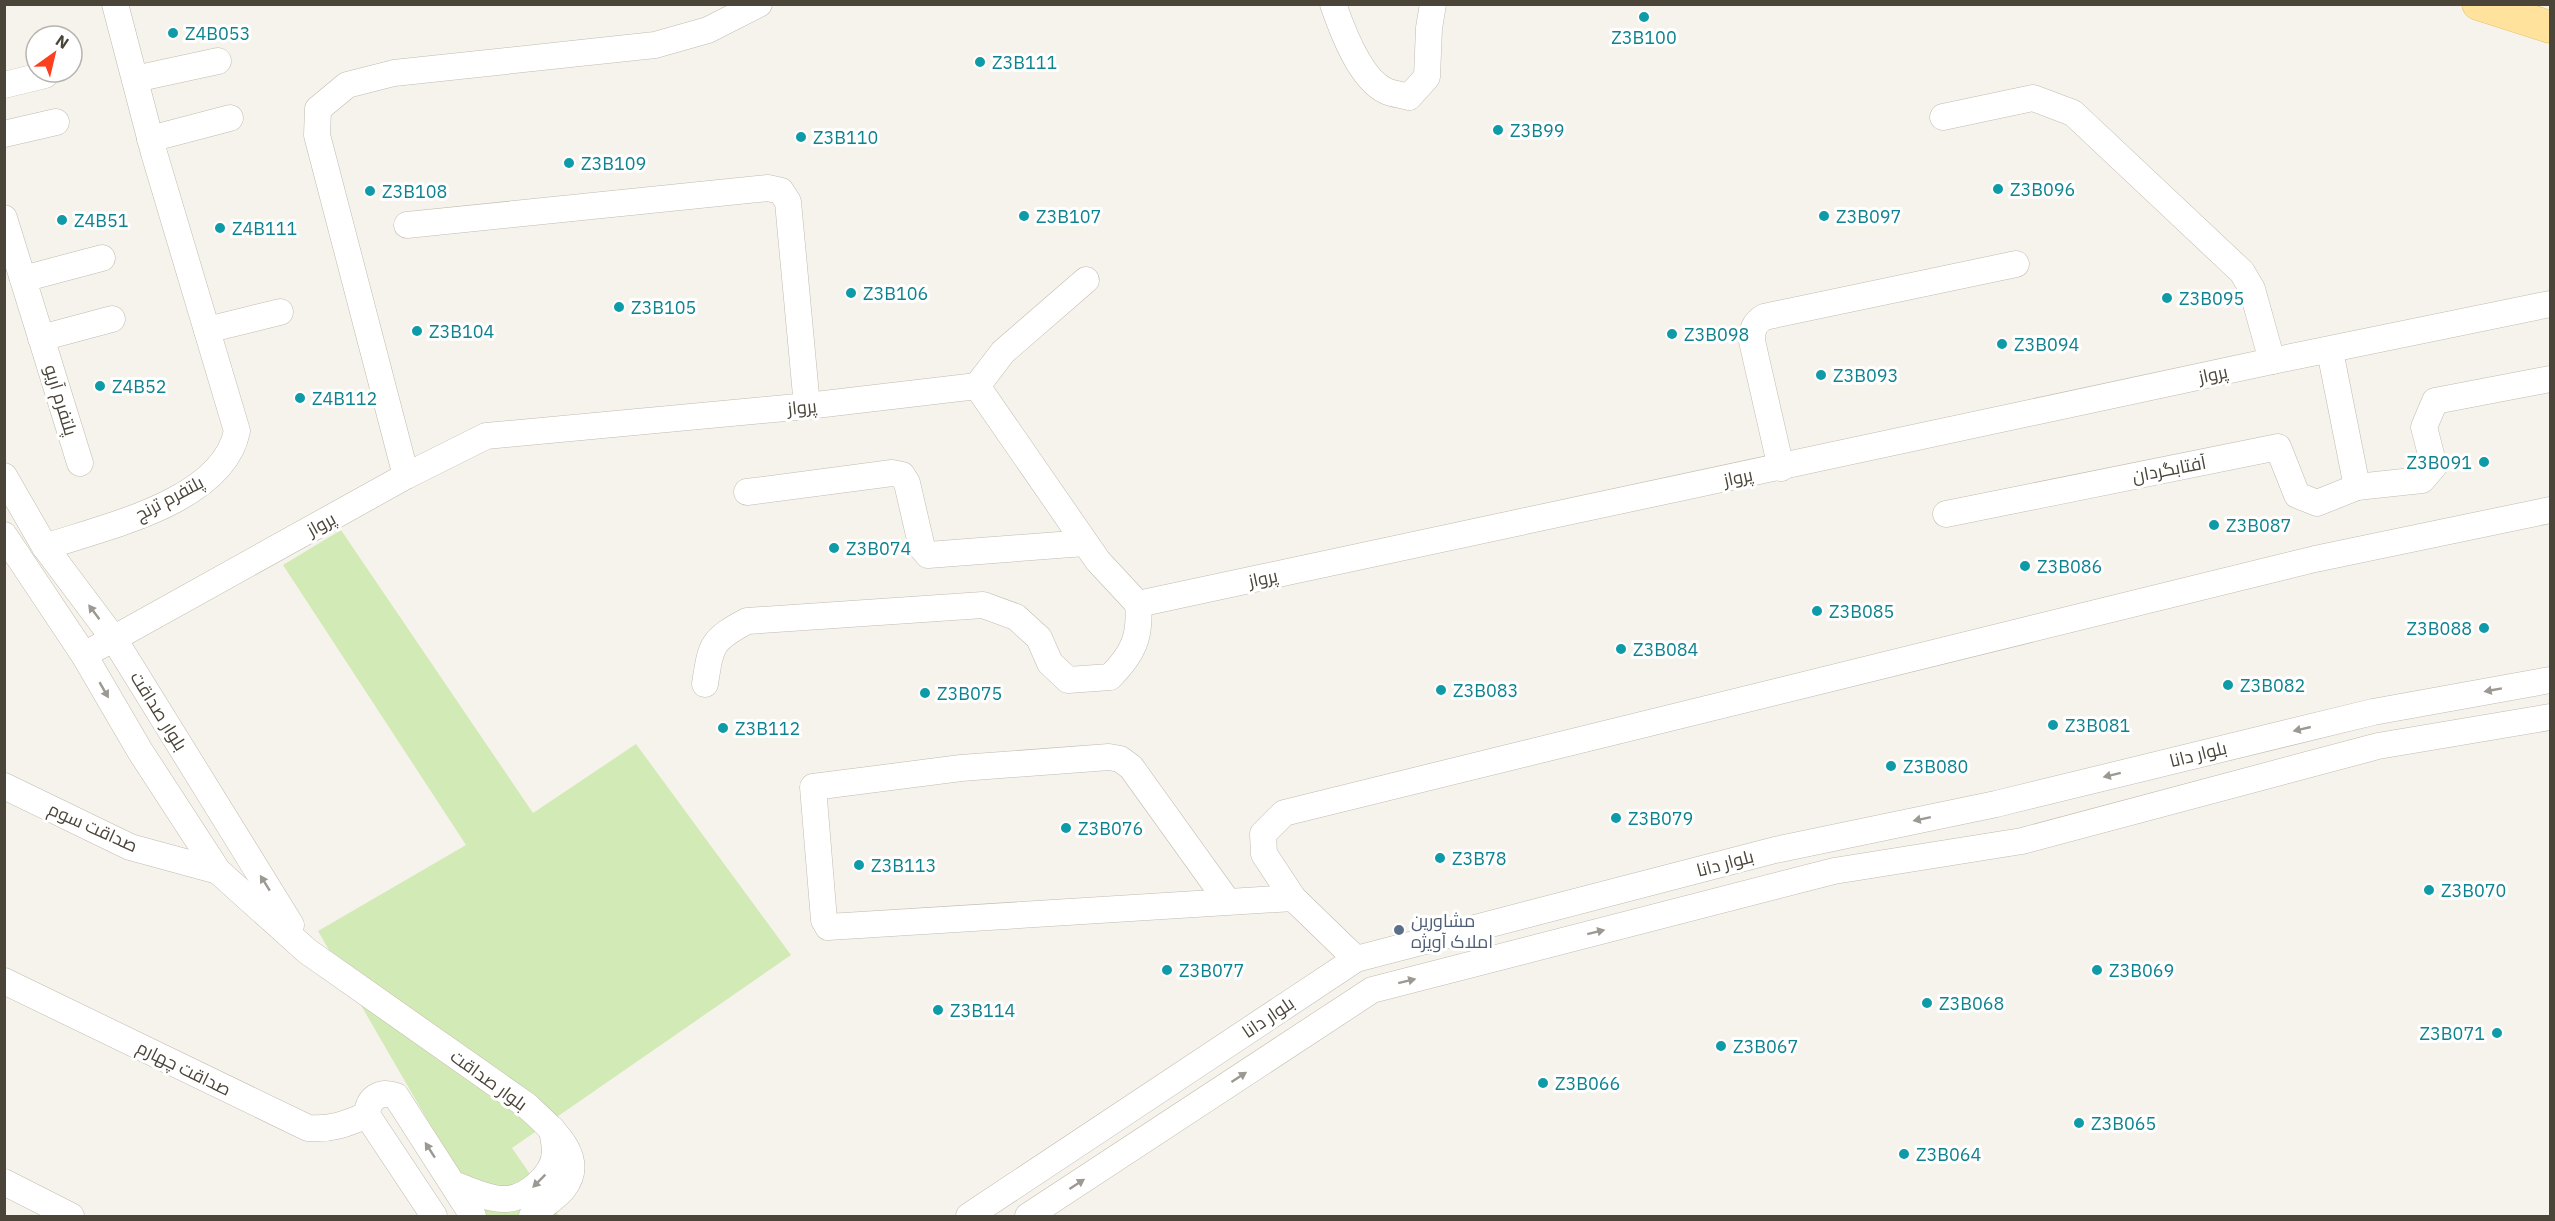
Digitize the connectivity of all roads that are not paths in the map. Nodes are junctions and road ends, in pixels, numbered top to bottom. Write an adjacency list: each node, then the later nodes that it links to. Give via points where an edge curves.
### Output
1 (115, 4): 9 (street, پلتفرم ترنج)
2 (759, 4): 35 (street, via 708,30 656,45 394,73 347,85 318,109 317,135)
3 (1333, 4): 4 (street, via 1345,38 1371,81 1386,91 1409,97 1427,77)
4 (1433, 4)
5 (2478, 4): 6 (main road)
6 (2550, 27)
7 (218, 61): 9 (street)
8 (24, 80): 10 (street)
9 (135, 80): 15 (street, پلتفرم ترنج)
10 (4, 85)
11 (1943, 117): 28 (street, via 2033,98 2073,113 2242,272 2252,290)
12 (230, 118): 15 (street)
13 (56, 122): 14 (street)
14 (4, 134)
15 (150, 139): 25 (street, پلتفرم ترنج)
16 (4, 218): 20 (street, پلتفرم آریو)
17 (407, 225): 31 (street, via 768,188 781,191 788,202)
18 (102, 258): 20 (street)
19 (2016, 264): 33 (street, via 1757,321 1752,341)
20 (23, 279): 26 (street, پلتفرم آریو)
21 (1086, 280): 30 (street, via 1003,352)
22 (2550, 304): 27 (street, پرواز)
23 (280, 312): 25 (street)
24 (112, 319): 26 (street)
25 (207, 330): 42 (street, پلتفرم ترنج, via 237,431 226,460 200,484 170,501)
26 (41, 338): 32 (street, پلتفرم آریو)
27 (2330, 351): 28 (street, پرواز); 36 (street)
28 (2272, 361): 33 (street, پرواز)
29 (2550, 379): 36 (street, آفتابگردان, via 2434,401 2424,427 2434,466 2422,480)
30 (977, 386): 31 (street, پرواز); 41 (street)
31 (807, 406): 35 (street, پرواز, via 486,436)
32 (80, 463)
33 (1781, 468): 43 (street, پرواز)
34 (4, 476): 42 (street, بلوار صداقت)
35 (406, 476): 44 (street, پرواز)
36 (2357, 487): 39 (street, آفتابگردان, via 2317,502 2297,495 2278,447)
37 (747, 492): 41 (street, via 892,473 902,475 907,483 922,548 928,555)
38 (2550, 510): 51 (street, via 2314,559 1284,813 1263,834 1264,854)
39 (1946, 514)
40 (4, 535): 45 (street, بلوار صداقت)
41 (1085, 543): 43 (street)
42 (45, 547): 44 (street, بلوار صداقت, one-way to 42)
43 (1138, 604): 47 (street, via 1140,627 1128,660 1110,677 1068,680 1050,663 1039,638 1017,617 982,605 747,621 725,633 711,649)
44 (114, 639): 45 (street, پرواز); 53 (street, بلوار صداقت, one-way to 44)
45 (84, 656): 50 (street, بلوار صداقت, one-way to 50)
46 (2550, 680): 54 (street, بلوار دانا, one-way to 54, via 2373,712 1996,804 1775,850)
47 (705, 684)
48 (2550, 717): 65 (street, بلوار دانا, one-way to 48, via 1372,990 1834,871 2022,841 2378,746)
49 (4, 786): 50 (street, صداقت سوم, via 130,847)
50 (218, 870): 53 (street, بلوار صداقت)
51 (1293, 898): 52 (street); 54 (street)
52 (1228, 902): 52 (street, via 1131,767 1120,759 961,768 813,787 824,920 828,927)
53 (307, 951): 57 (street, بلوار صداقت, via 481,1072)
54 (1356, 959): 64 (street, بلوار دانا)
55 (4, 981): 56 (street, صداقت چهارم, via 308,1128 326,1130)
56 (367, 1114): 59 (street, one-way to 56, via 396,1096 381,1094 373,1098); 61 (street)
57 (552, 1129): 59 (street, one-way to 59, via 555,1154 551,1168 521,1196 501,1200); 63 (street, بلوار صداقت, via 567,1148 573,1165 562,1191)
58 (4, 1182): 60 (street)
59 (453, 1184): 62 (street)
60 (71, 1216)
61 (434, 1216)
62 (473, 1216)
63 (532, 1216)
64 (969, 1216)
65 (1028, 1216)

